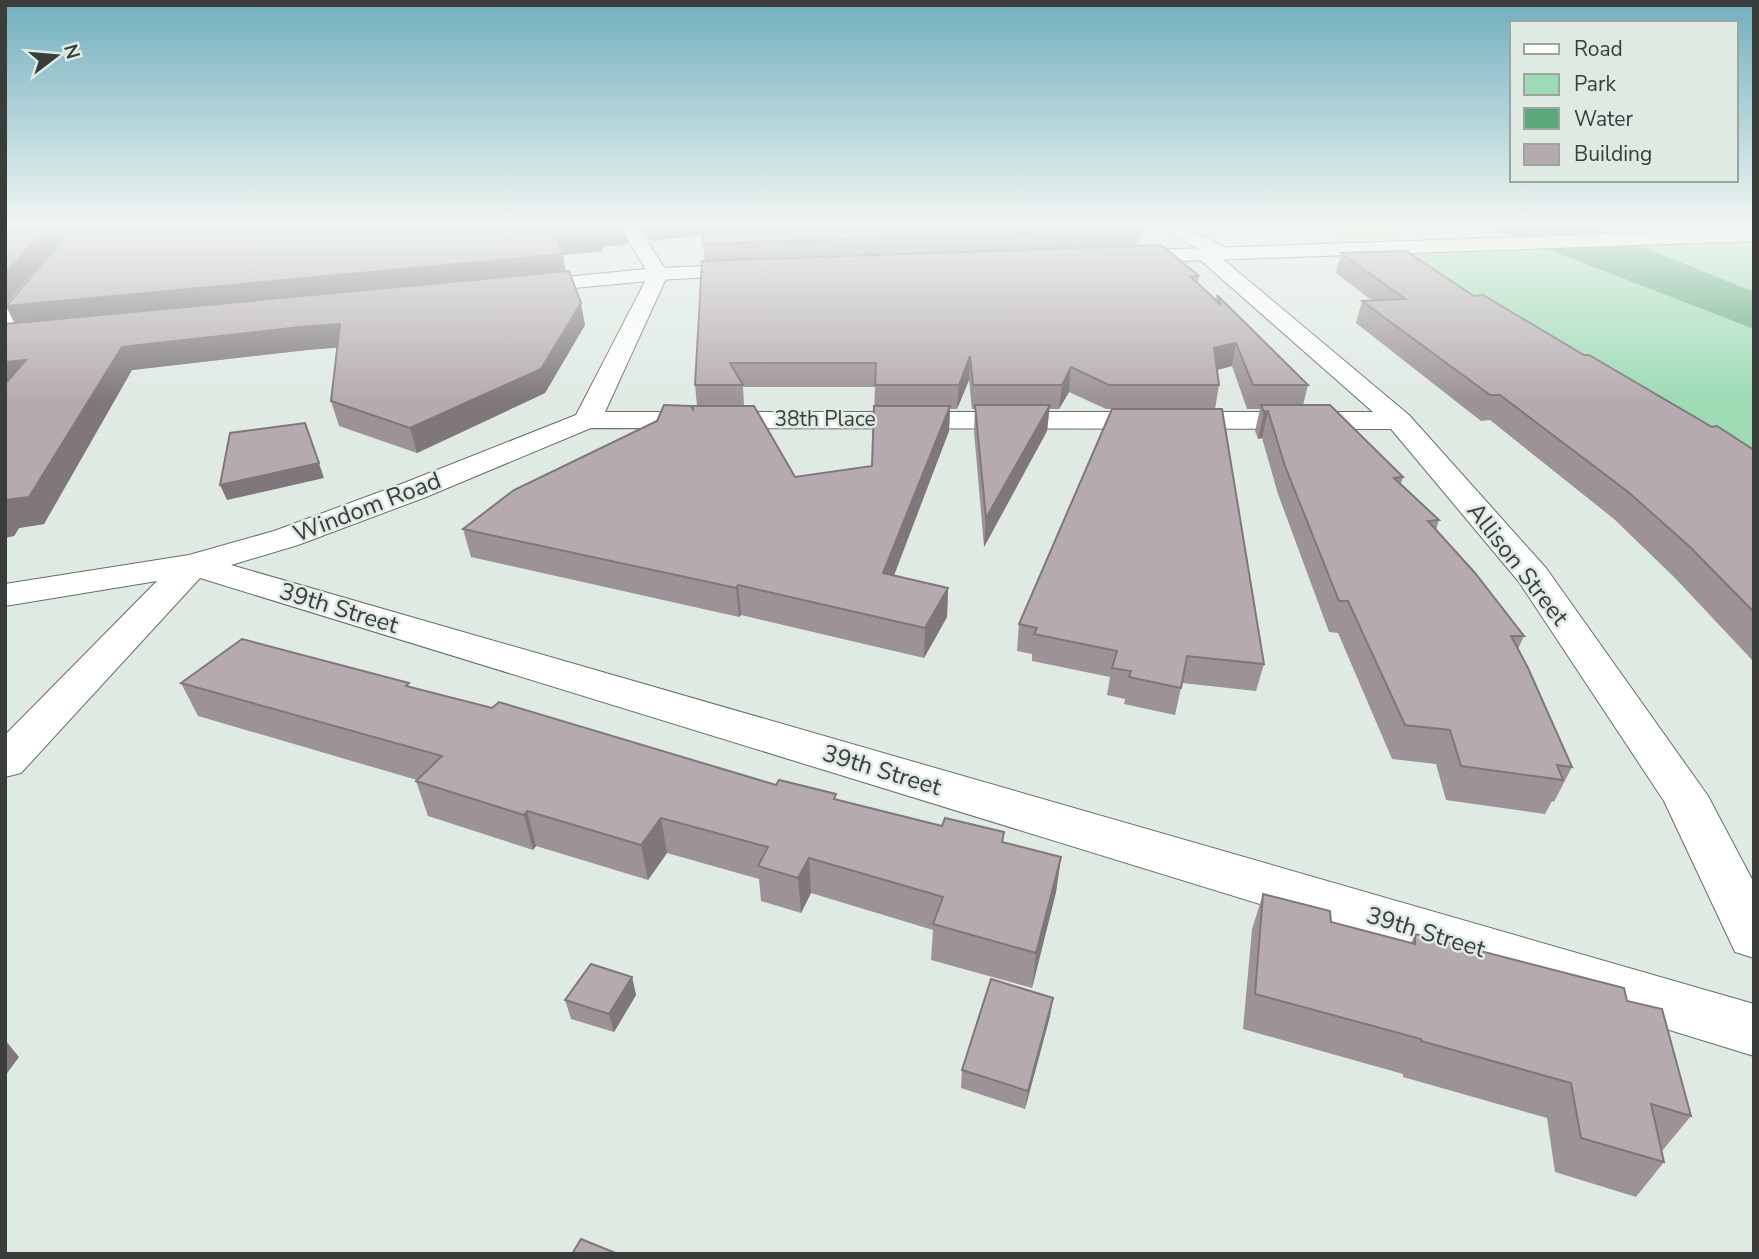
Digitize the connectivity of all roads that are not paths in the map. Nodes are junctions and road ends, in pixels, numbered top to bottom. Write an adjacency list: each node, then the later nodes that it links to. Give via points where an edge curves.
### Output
1 (45, 284): 6 (street)
2 (558, 284): 5 (street)
3 (653, 284): 7 (street)
4 (1247, 284): 8 (street, Allison Street)
5 (504, 289)
6 (9, 334)
7 (587, 420): 8 (street, 38th Place); 9 (street, Windom Road, via 286,538)
8 (1399, 421): 12 (street, Allison Street, via 1533,576 1685,796)
9 (193, 565): 10 (street, 39th Street); 11 (street); 13 (street, 39th Street)
10 (5, 595)
11 (5, 762)
12 (1754, 936)
13 (1754, 1030)

